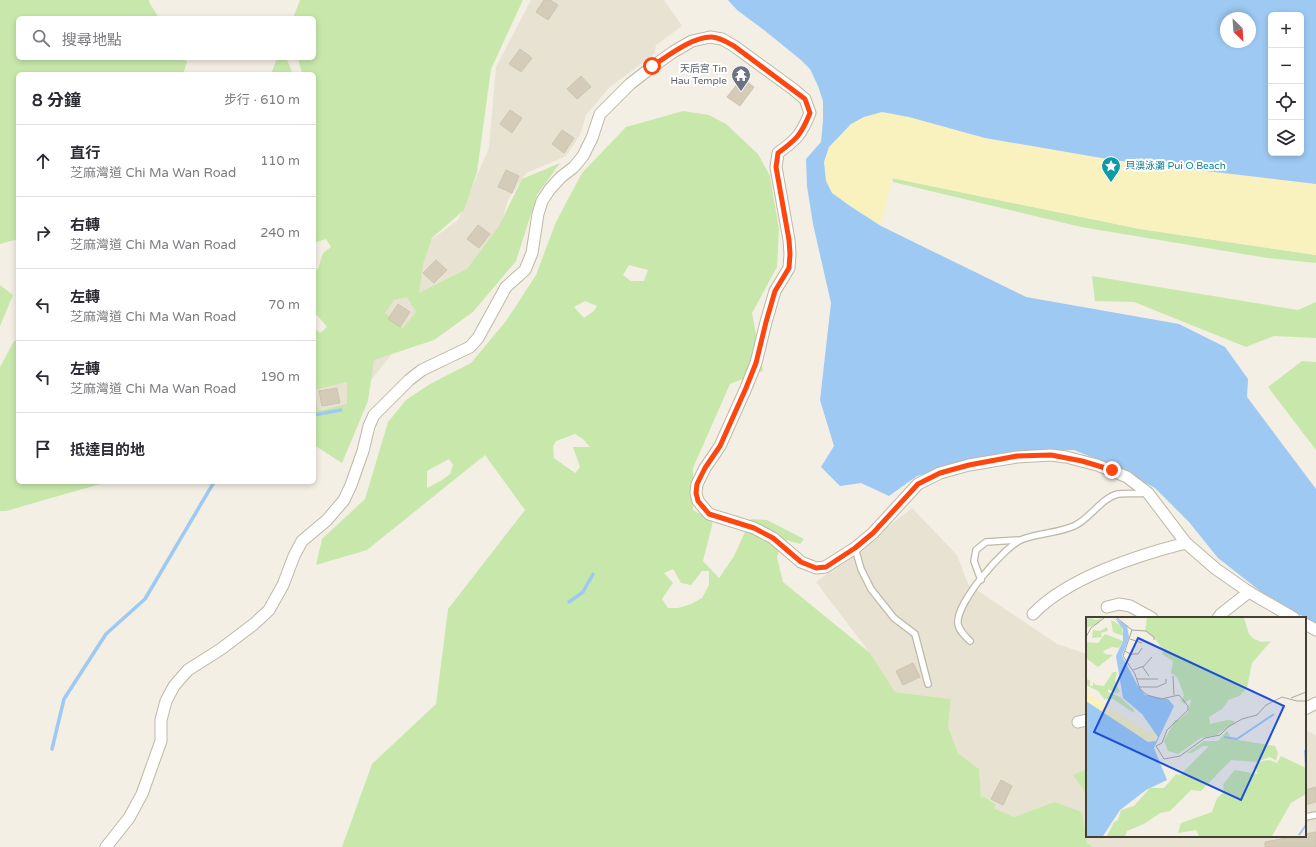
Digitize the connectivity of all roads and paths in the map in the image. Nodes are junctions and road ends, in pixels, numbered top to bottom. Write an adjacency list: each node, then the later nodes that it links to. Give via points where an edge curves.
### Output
1 (1148, 493): 2 (lane, via 1117,494 1101,503 1085,520 1074,526); 3 (street); 4 (street, via 1127,477 1112,470 1066,457 1017,456 969,465 940,473 918,484 873,533)
2 (1023, 540): 5 (lane, via 1010,547); 5 (lane, via 993,541 980,546 976,550 974,561)
3 (1186, 543): 6 (street, via 1216,569); 8 (street, via 1148,553 1072,585 1043,604)
4 (855, 548): 15 (lane, via 861,569 871,588 894,618 915,634); 20 (street, via 826,567 816,568 801,562 773,538 754,528 709,514 698,501 697,484 720,446 746,388 756,363 775,291 789,268 789,240 776,167 778,153 799,136 810,113 805,99 734,46 722,39 710,37 692,42 652,66 600,114 583,156 550,189 542,201 532,253 525,270 506,287 478,338 470,347 413,376 374,415 344,500 327,520 302,541 284,585 269,610 221,649 188,670 174,686 166,701 161,720 161,741 142,794 129,818)
5 (981, 580): 14 (lane, via 959,613 960,631)
6 (1249, 592): 10 (street); 11 (street)
7 (1107, 607): 9 (street, via 1119,604 1130,606)
8 (1034, 614)
9 (1150, 617)
10 (1219, 617)
11 (1292, 617)
12 (1306, 625): 13 (street)
13 (1316, 630)
14 (970, 641)
15 (928, 684)
16 (1316, 702): 17 (street)
17 (1306, 708)
18 (1316, 815): 19 (lane)
19 (1306, 817)
20 (106, 847)

